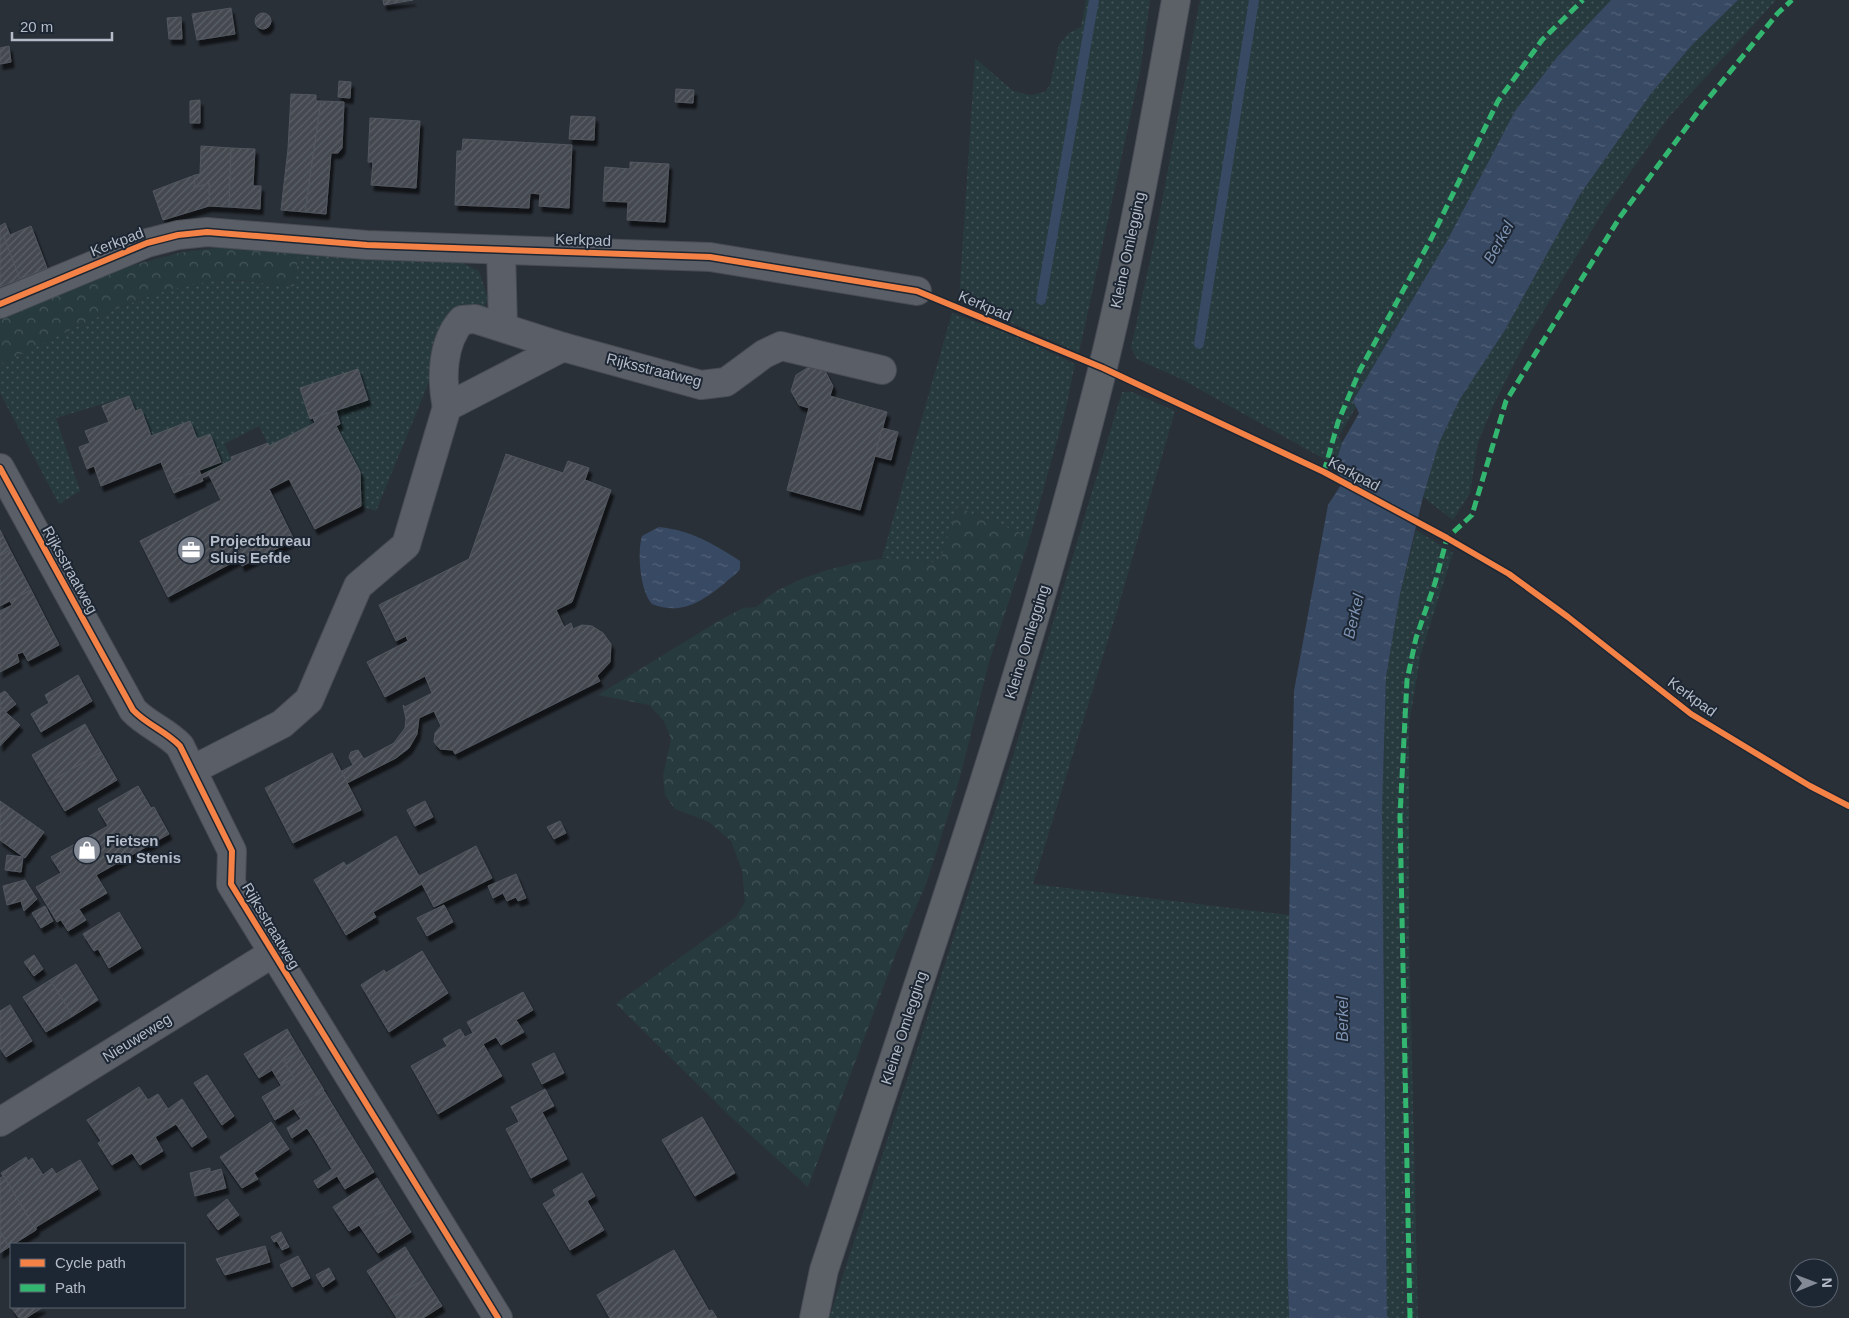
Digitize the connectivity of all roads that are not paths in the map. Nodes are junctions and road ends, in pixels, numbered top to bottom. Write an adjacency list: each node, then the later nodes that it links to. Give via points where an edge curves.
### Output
1 (1176, 0): 13 (main road, Kleine Omlegging, via 1151,144 1102,368 1049,568 985,782)
2 (501, 250): 3 (street, Kerkpad, via 710,257); 4 (street, Kerkpad, via 197,233 147,243); 5 (street)
3 (917, 291)
4 (0, 304)
5 (503, 328): 6 (street, Rijksstraatweg); 8 (street, Rijksstraatweg, via 469,318 455,327 442,369)
6 (563, 347): 7 (street, Rijksstraatweg, via 701,384 726,382 764,354 781,346); 8 (street)
7 (882, 370)
8 (447, 407): 10 (street, Rijksstraatweg, via 406,545 358,586 309,700 282,724)
9 (0, 468): 10 (street, Rijksstraatweg, via 133,710 144,722 170,735 180,746)
10 (192, 770): 11 (street, Rijksstraatweg, via 232,850 231,884)
11 (273, 953): 12 (street, Nieuweweg); 14 (street, Rijksstraatweg)
12 (0, 1122)
13 (824, 1270): 15 (main road); 16 (main road)
14 (498, 1318)
15 (801, 1318)
16 (814, 1318)

